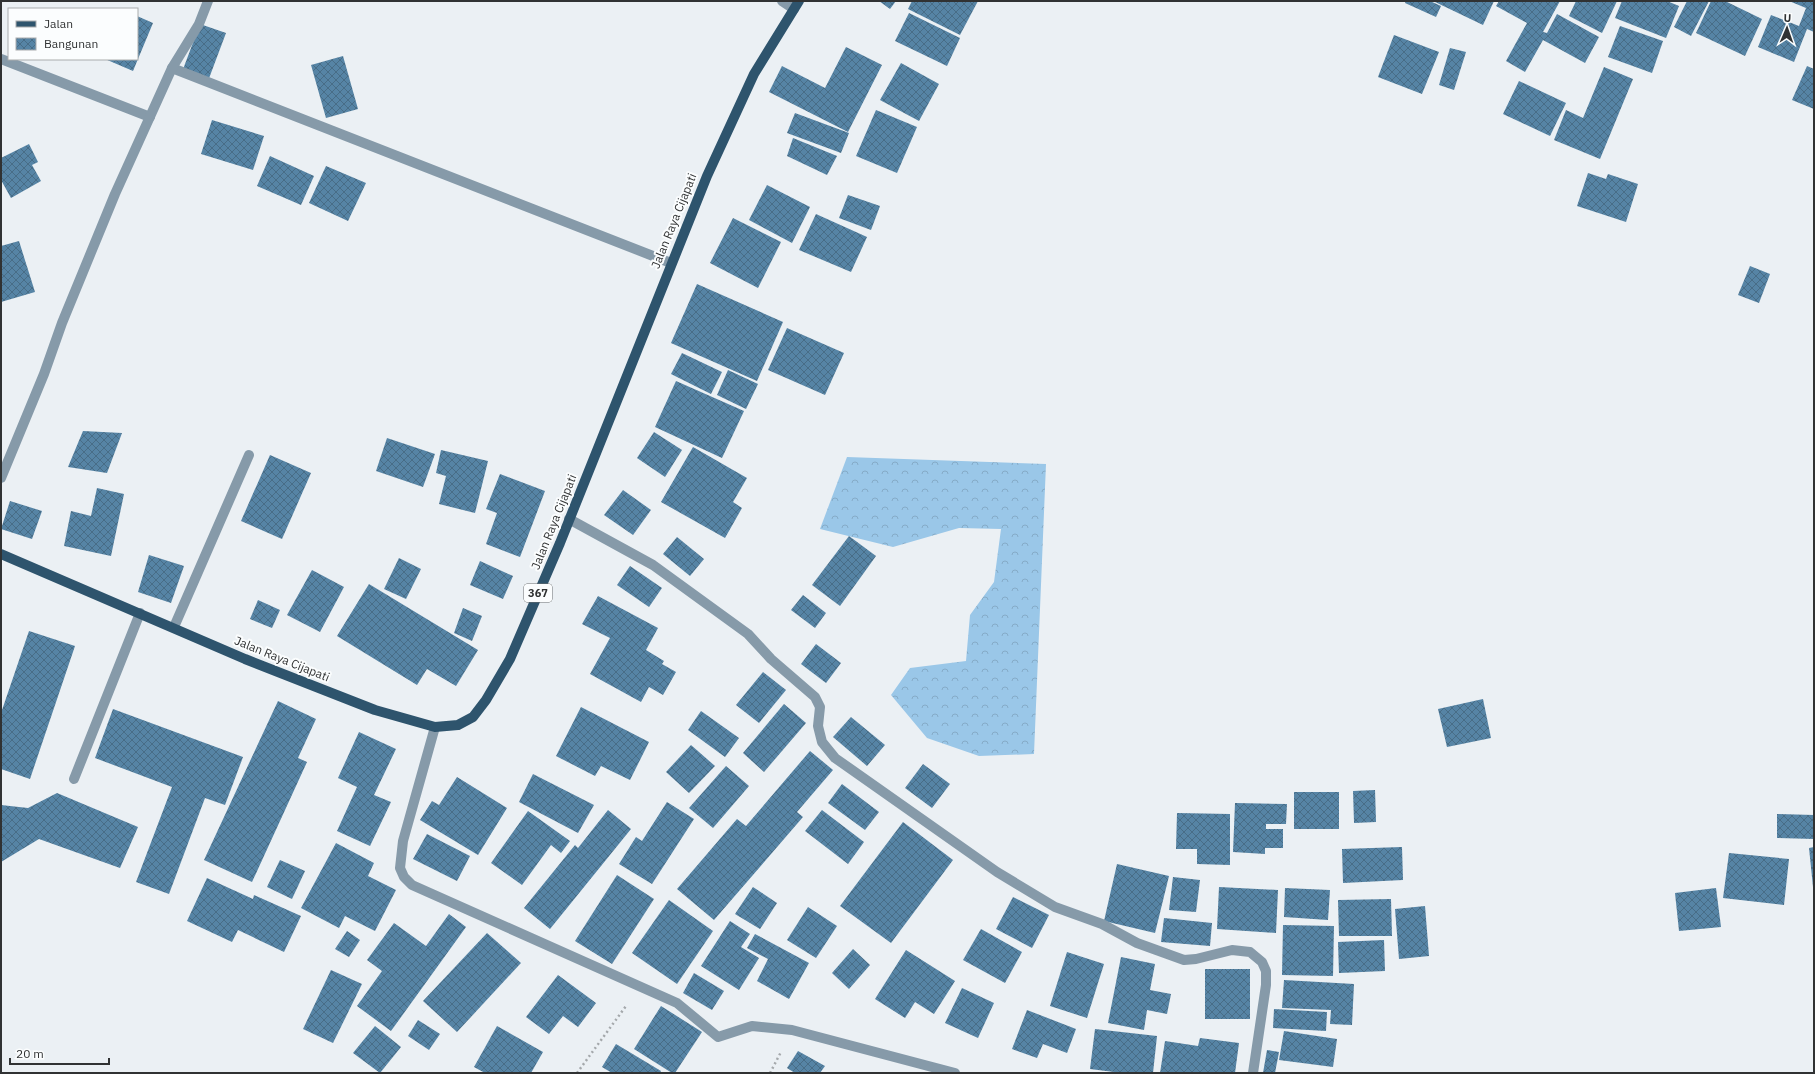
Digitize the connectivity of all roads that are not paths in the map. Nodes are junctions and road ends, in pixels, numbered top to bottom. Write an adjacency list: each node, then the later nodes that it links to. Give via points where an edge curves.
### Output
1 (208, 1): 5 (street, via 199,24)
2 (782, 1): 3 (street)
3 (796, 5): 7 (main road, Jalan Raya Cijapati / 367, via 754,74 707,176)
4 (1, 59): 6 (street)
5 (172, 68): 6 (street); 7 (street)
6 (150, 116): 9 (street, via 115,194)
7 (671, 263): 10 (main road, Jalan Raya Cijapati / 367)
8 (249, 455): 13 (street)
9 (1, 478)
10 (569, 519): 14 (main road, Jalan Raya Cijapati / 367, via 510,659 486,700 473,717 449,727); 17 (street, via 653,565 748,634 771,659 815,697 820,707 818,726 822,742 835,758 997,872 1055,907 1102,924 1137,943 1184,960 1196,960 1232,950 1250,952 1262,962 1266,971)
11 (1, 554): 12 (main road, Jalan Raya Cijapati / 367)
12 (140, 613): 13 (main road, Jalan Raya Cijapati / 367); 15 (street)
13 (174, 627): 14 (main road, Jalan Raya Cijapati / 367, via 245,659 375,710)
14 (436, 727): 16 (street, via 403,841 400,868 412,885 677,1004 718,1037 752,1026 792,1030)
15 (74, 779)
16 (955, 1073)
17 (1253, 1073)

